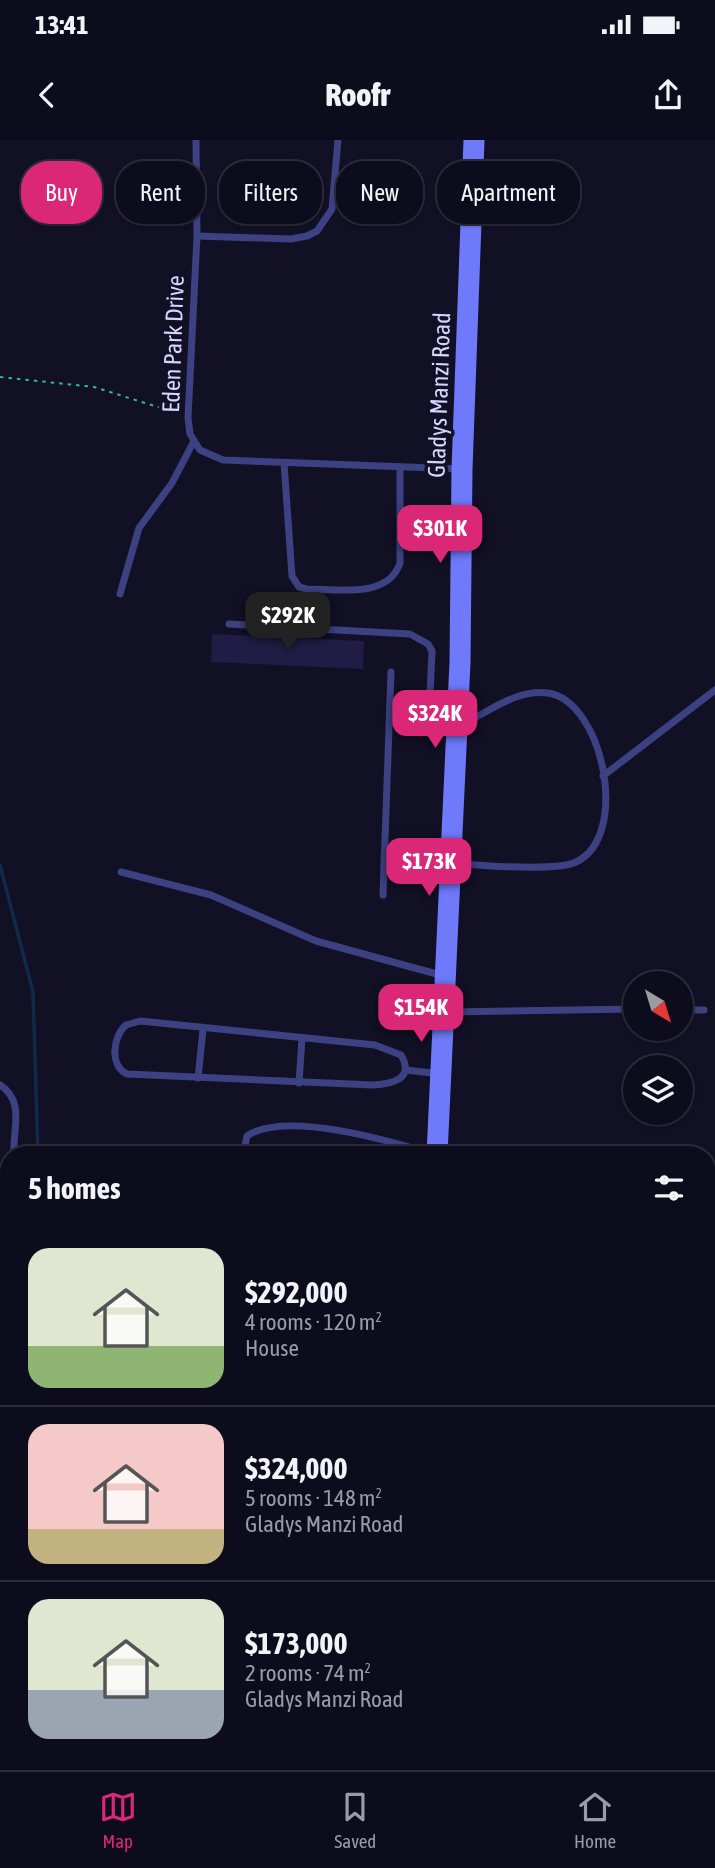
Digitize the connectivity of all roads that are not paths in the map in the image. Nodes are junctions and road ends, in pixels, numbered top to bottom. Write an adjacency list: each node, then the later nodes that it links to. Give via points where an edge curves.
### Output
1 (196, 140): 4 (lane, Eden Park Drive)
2 (338, 140): 4 (lane, via 332,209 317,231 290,239)
3 (474, 140): 8 (main road, Gladys Manzi Road)
4 (197, 236): 5 (lane, Eden Park Drive, via 188,418)
5 (194, 441): 6 (lane, Eden Park Drive, via 207,456 223,460); 9 (lane, via 172,484 139,527)
6 (284, 463): 7 (lane, Eden Park Drive); 7 (lane, via 292,576 299,587 307,589 380,587 396,574 400,563)
7 (400, 467): 8 (lane, Eden Park Drive)
8 (462, 469): 13 (main road, Gladys Manzi Road)
9 (120, 594)
10 (229, 624): 13 (lane, via 421,638 434,659 428,703 431,722 439,730)
11 (390, 672): 15 (lane)
12 (715, 690): 14 (lane)
13 (457, 728): 14 (lane, via 506,701 550,694 568,702 589,730 600,754); 16 (main road, Gladys Manzi Road)
14 (603, 776): 16 (lane, via 607,811 600,833 589,852 575,863)
15 (384, 857): 16 (lane); 18 (lane)
16 (451, 863): 19 (main road, Gladys Manzi Road)
17 (121, 872): 19 (lane, via 211,895 316,941)
18 (383, 895)
19 (445, 977): 23 (main road, Gladys Manzi Road)
20 (623, 1010): 23 (lane)
21 (693, 1010): 22 (lane)
22 (704, 1010)
23 (443, 1012): 27 (main road, Gladys Manzi Road)
24 (203, 1030): 25 (lane); 28 (lane); 28 (lane, via 131,1022 122,1028 116,1047 117,1066 127,1074)
25 (302, 1038): 26 (lane, via 393,1049); 29 (lane)
26 (406, 1069): 27 (lane); 29 (lane, via 401,1080 389,1084)
27 (441, 1075): 34 (main road, Gladys Manzi Road)
28 (198, 1078): 29 (lane)
29 (299, 1083)
30 (0, 1085): 31 (lane, via 17,1107)
31 (15, 1146)
32 (245, 1146): 33 (lane, via 247,1136 259,1128 327,1128)
33 (406, 1146)
34 (437, 1146)

